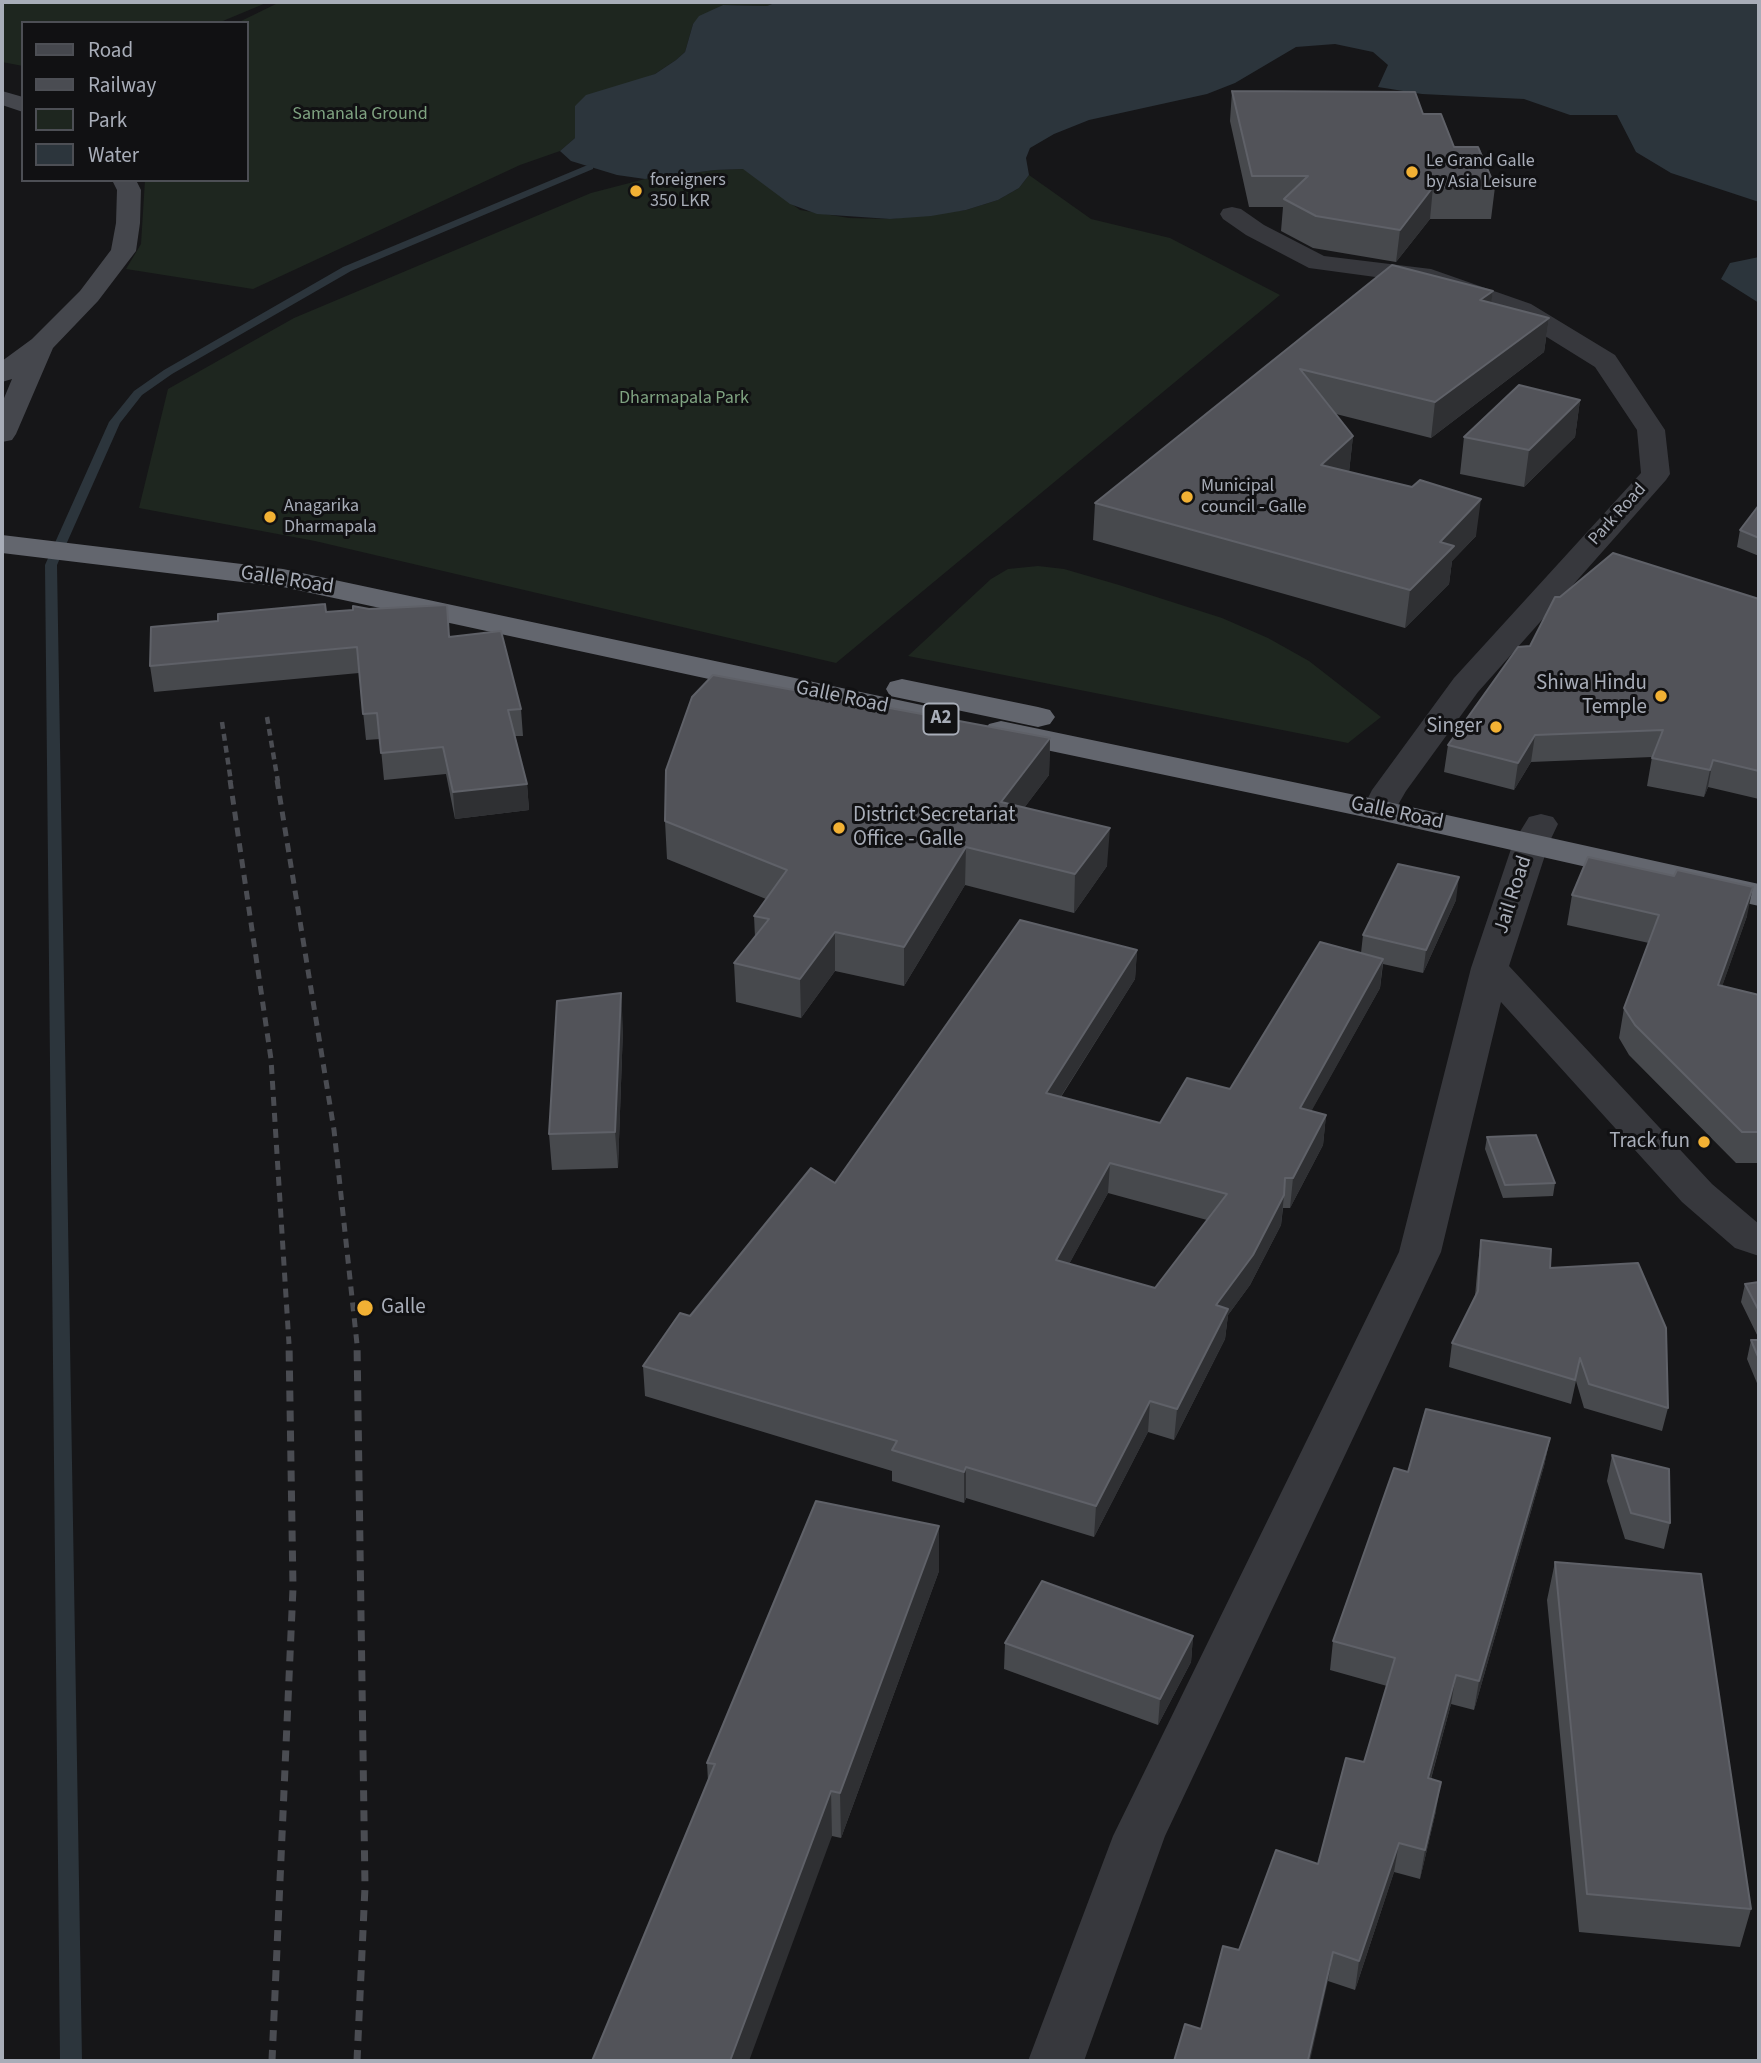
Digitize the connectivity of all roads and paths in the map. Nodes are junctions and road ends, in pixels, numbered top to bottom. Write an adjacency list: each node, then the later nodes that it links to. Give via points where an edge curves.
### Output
1 (2, 98): 2 (street)
2 (21, 104)
3 (125, 182): 5 (street, via 129,190 123,251 89,296)
4 (1232, 214): 11 (street, Park Road, via 1318,264 1431,277 1522,310 1605,361 1651,430 1656,474 1466,685)
5 (41, 345): 6 (street); 7 (street)
6 (2, 374)
7 (2, 434)
8 (2, 521): 9 (highway, Galle Road / A2)
9 (44, 536): 10 (highway, Galle Road / A2); 11 (highway, Galle Road / A2, via 120,559 283,578); 11 (highway, Galle Road / A2, via 145,536 301,562 853,679)
10 (2, 544)
11 (1384, 800): 12 (highway, Galle Road / A2)
12 (1536, 834): 13 (highway, Galle Road / A2); 14 (highway, Galle Road / A2); 15 (street, Jail Road)
13 (1759, 869)
14 (1759, 895)
15 (1490, 968): 16 (street, via 1697,1194); 17 (street, Jail Road, via 1420,1252 1139,1836)
16 (1759, 1242)
17 (1056, 2061)

